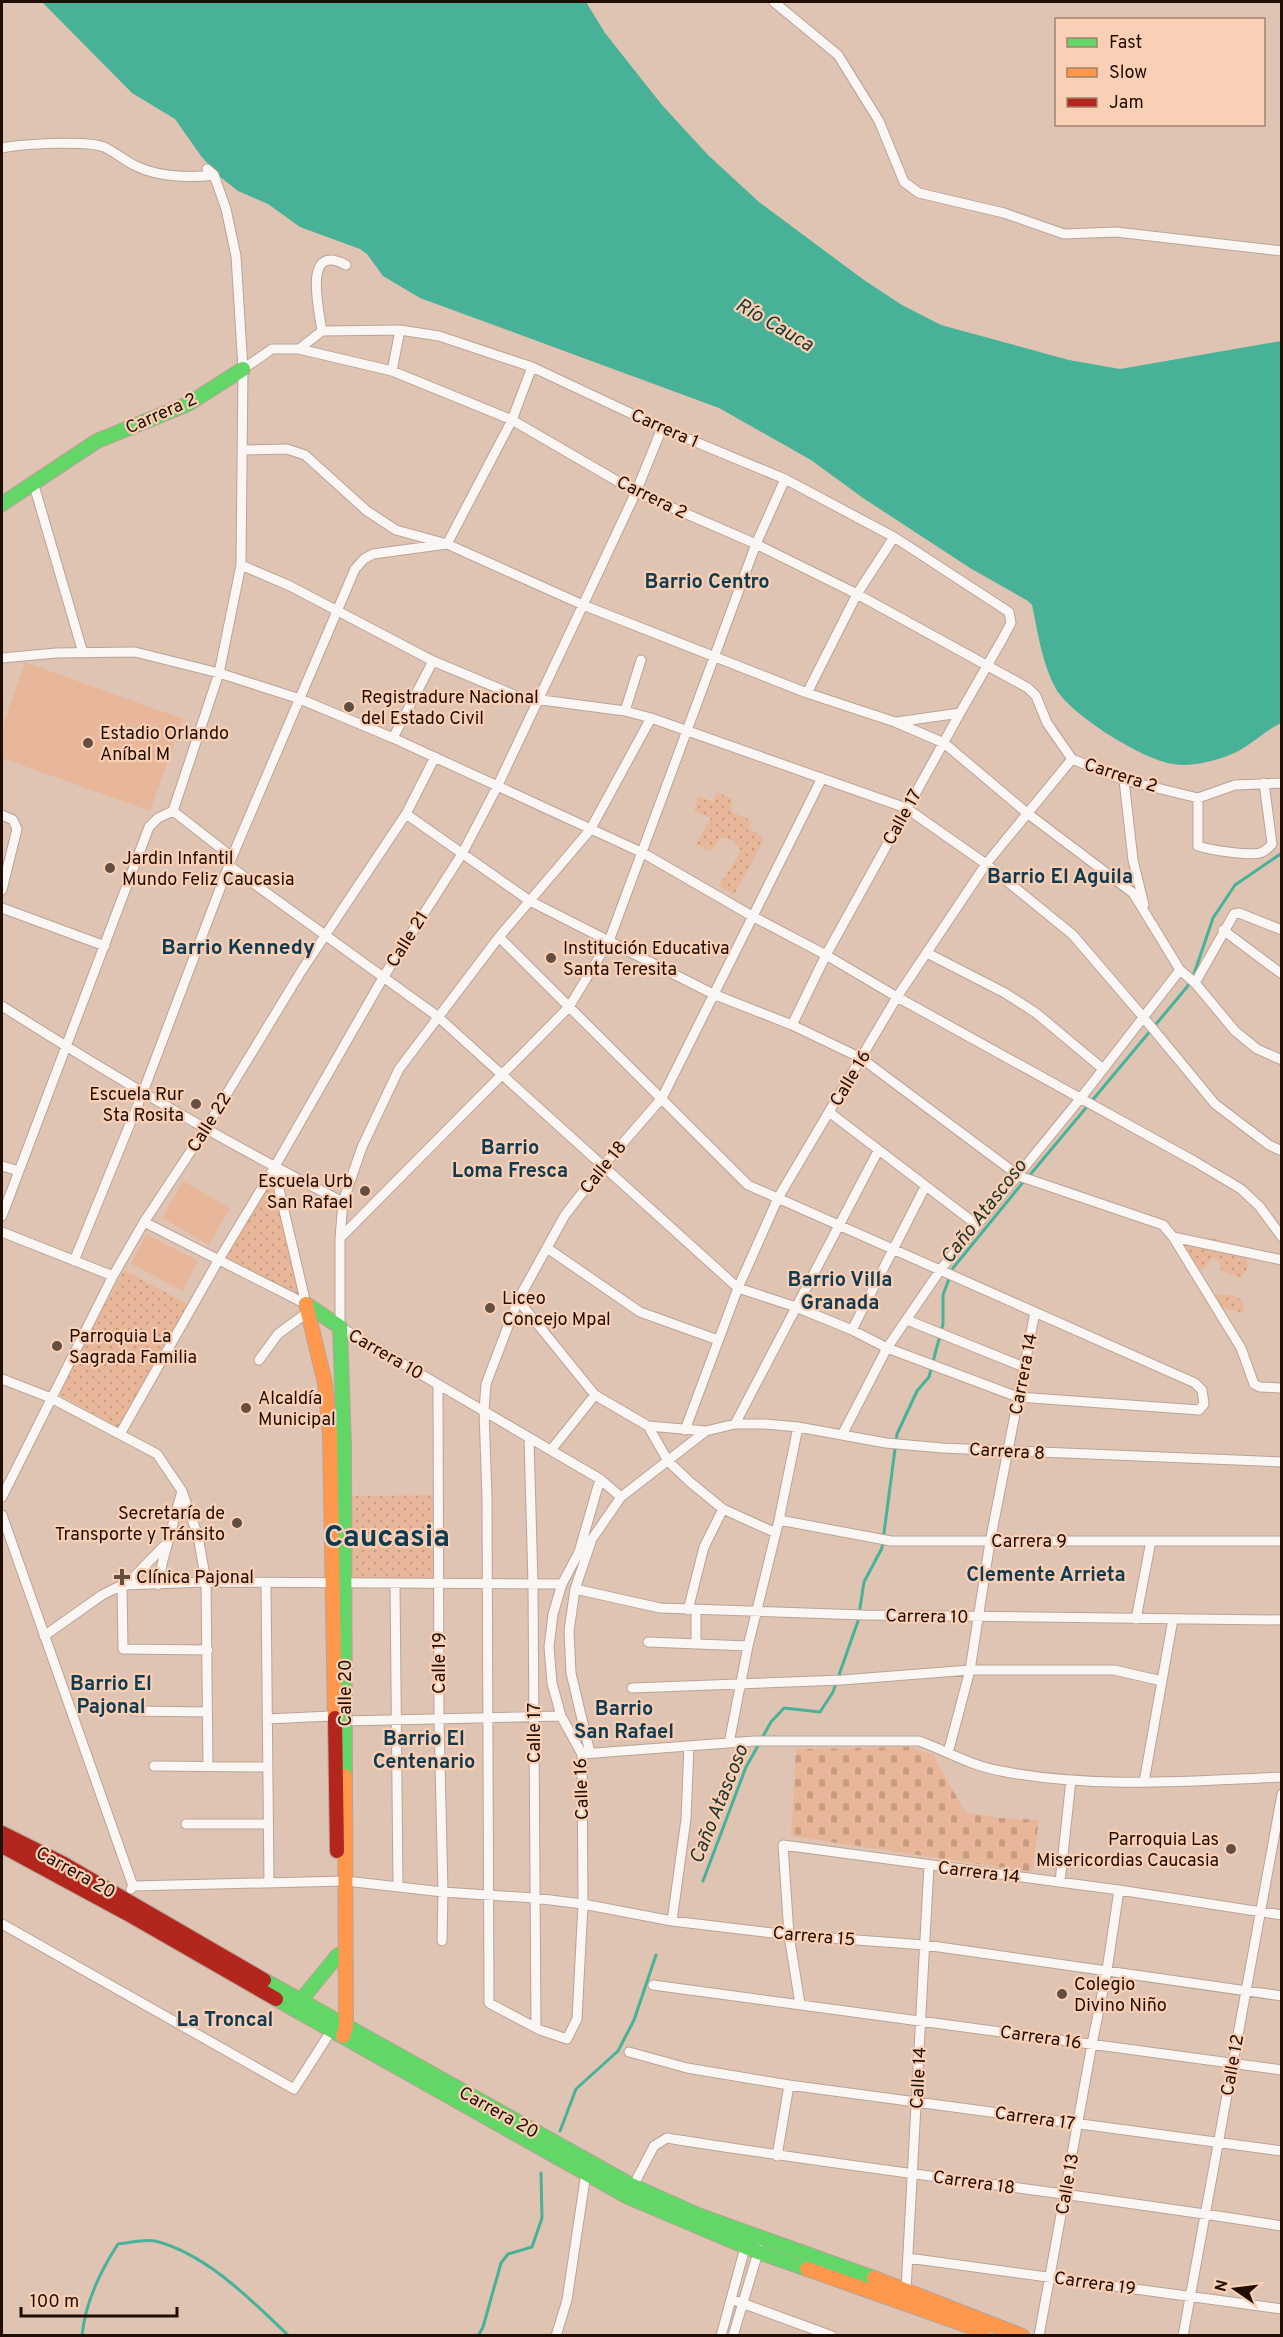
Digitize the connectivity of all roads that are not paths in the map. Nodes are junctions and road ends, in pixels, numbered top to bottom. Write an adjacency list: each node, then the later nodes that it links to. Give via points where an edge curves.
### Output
1 (774, 2): 3 (street, via 838,55 879,121 904,182 919,193 1004,213 1064,234 1116,232)
2 (2, 148): 9 (street, via 89,143 139,168 197,177 210,172 226,209 236,256)
3 (1281, 251)
4 (346, 265): 6 (street, via 328,260 316,275)
5 (400, 330): 6 (street, Carrera 1); 8 (street, Carrera 1, via 439,336); 10 (street)
6 (322, 331): 7 (street)
7 (299, 349): 9 (street, Carrera 2, via 272,349); 10 (street, Carrera 2)
8 (532, 367): 11 (street); 12 (street, Carrera 1)
9 (243, 369): 13 (street); 15 (main road, Carrera 2, via 188,404 97,441)
10 (392, 371): 11 (street, Carrera 2)
11 (512, 420): 16 (street, Carrera 2); 20 (street)
12 (662, 428): 14 (street, Carrera 1); 16 (street, Calle 21)
13 (244, 450): 18 (street, via 287,449 305,455 367,511); 23 (street)
14 (785, 479): 19 (street, Carrera 1); 21 (street)
15 (33, 482): 17 (main road, Carrera 2); 28 (street)
16 (636, 492): 21 (street, Carrera 2); 25 (street, Calle 21)
17 (2, 504)
18 (396, 530): 20 (street); 22 (street)
19 (894, 537): 24 (street); 27 (street, Carrera 1)
20 (447, 544): 22 (street); 25 (street)
21 (756, 544): 24 (street, Carrera 2); 29 (street)
22 (401, 550): 26 (street, via 364,559 355,569)
23 (241, 565): 26 (street); 34 (street)
24 (856, 594): 33 (street, Carrera 2); 35 (street)
25 (583, 605): 29 (street); 36 (street, Calle 21)
26 (337, 612): 32 (street); 37 (street)
27 (1009, 612): 33 (street, Calle 17, via 1011,623)
28 (83, 653): 30 (street); 34 (street, via 135,652)
29 (714, 657): 35 (street); 42 (street)
30 (2, 658)
31 (641, 660): 38 (street)
32 (433, 661): 36 (street, via 519,697); 43 (street)
33 (988, 665): 39 (street, Calle 17); 46 (street, Carrera 2, via 1036,696 1047,723)
34 (219, 673): 37 (street); 54 (street)
35 (807, 693): 41 (street)
36 (538, 698): 38 (street); 51 (street, Calle 21)
37 (300, 699): 43 (street); 61 (street)
38 (625, 711): 40 (street)
39 (960, 713): 41 (street); 44 (street, Calle 17)
40 (651, 718): 42 (street); 58 (street)
41 (895, 722): 44 (street)
42 (687, 730): 47 (street); 60 (street)
43 (393, 738): 45 (street)
44 (944, 743): 53 (street, Calle 17); 55 (street)
45 (435, 757): 51 (street); 56 (street, Calle 22)
46 (1072, 759): 48 (street, Carrera 2); 55 (street, Calle 16)
47 (822, 778): 53 (street); 67 (street, Calle 18)
48 (1124, 780): 52 (street, Carrera 2); 66 (street, via 1133,860)
49 (1264, 783): 50 (street); 52 (street, via 1235,785); 52 (street, via 1272,844 1258,854 1198,846)
50 (1281, 783)
51 (497, 787): 58 (street); 59 (street, Calle 21)
52 (1198, 798)
53 (906, 808): 62 (street); 75 (street, Calle 17)
54 (173, 811): 61 (street); 73 (street, via 148,827)
55 (1028, 813): 62 (street, Calle 16); 66 (street, via 1133,893)
56 (406, 814): 59 (street); 70 (street, Calle 22)
57 (2, 815): 63 (street, via 13,820 17,829)
58 (590, 830): 60 (street); 64 (street)
59 (462, 854): 64 (street); 78 (street, Calle 21)
60 (643, 854): 67 (street); 72 (street)
61 (230, 861): 70 (street); 92 (street)
62 (986, 864): 74 (street, Calle 16); 85 (street, via 1073,935)
63 (2, 890)
64 (530, 901): 71 (street); 72 (street)
65 (2, 908): 73 (street)
66 (1146, 915): 76 (street)
67 (752, 916): 75 (street); 80 (street, Calle 18)
68 (1223, 930): 69 (street, via 1239,913); 77 (street); 79 (street)
69 (1281, 930)
70 (325, 934): 78 (street); 96 (street, Calle 22)
71 (499, 937): 83 (street); 84 (street)
72 (609, 941): 80 (street); 83 (street)
73 (105, 946): 87 (street)
74 (927, 953): 81 (street, Calle 16); 90 (street, via 1036,1013)
75 (826, 954): 81 (street); 86 (street, Calle 17)
76 (1180, 970): 79 (street); 85 (street)
77 (1281, 974)
78 (384, 976): 84 (street); 101 (street, Calle 21)
79 (1192, 980): 89 (street, via 1235,1031 1257,1049)
80 (713, 993): 86 (street); 93 (street, Calle 18)
81 (897, 997): 88 (street, Calle 16); 94 (street)
82 (2, 1006): 87 (street)
83 (569, 1007): 91 (street); 93 (street)
84 (437, 1016): 91 (street); 106 (street, via 399,1069 362,1147)
85 (1144, 1018): 90 (street); 98 (street, via 1215,1104)
86 (792, 1025): 88 (street)
87 (67, 1047): 92 (street); 102 (street)
88 (861, 1058): 95 (street, Calle 16); 103 (street)
89 (1281, 1060)
90 (1103, 1069): 94 (street)
91 (503, 1074): 100 (street); 114 (street)
92 (143, 1092): 96 (street); 118 (street)
93 (662, 1098): 100 (street, Calle 18); 105 (street, via 748,1185)
94 (1086, 1102): 103 (street); 113 (street, via 1241,1189)
95 (829, 1112): 97 (street); 105 (street, Calle 16)
96 (206, 1128): 101 (street); 108 (street, Calle 22)
97 (878, 1151): 104 (street); 109 (street)
98 (1281, 1151)
99 (2, 1166): 102 (street)
100 (603, 1166): 115 (street, Calle 18, via 565,1215); 122 (street)
101 (274, 1168): 106 (street); 119 (street, Calle 21); 125 (street)
102 (19, 1171): 107 (street)
103 (1024, 1178): 110 (street); 112 (street, via 1163,1225)
104 (925, 1187): 110 (street); 116 (street)
105 (778, 1198): 109 (street); 122 (street, Calle 16)
106 (343, 1202): 114 (street)
107 (2, 1216)
108 (144, 1222): 119 (street, Carrera 10); 121 (street, Calle 22)
109 (839, 1226): 116 (street); 124 (street)
110 (977, 1226): 120 (street)
111 (2, 1232): 118 (street)
112 (1173, 1237): 117 (street); 136 (street, via 1241,1348 1252,1380 1260,1387)
113 (1281, 1237)
114 (340, 1238): 128 (street)
115 (547, 1248): 123 (street, Calle 18); 130 (street, via 640,1312)
116 (894, 1249): 120 (street); 129 (street)
117 (1281, 1260)
118 (74, 1261): 121 (street)
119 (218, 1261): 125 (street, Carrera 10); 146 (street, Calle 21)
120 (948, 1272): 126 (street); 127 (street)
121 (113, 1276): 139 (street, Calle 22)
122 (738, 1288): 124 (street); 130 (street, Calle 16)
123 (519, 1300): 137 (street); 140 (street, Calle 18, via 486,1384)
124 (796, 1307): 129 (street); 141 (street)
125 (307, 1308): 128 (main road, Carrera 10); 132 (street, via 278,1334); 167 (main road, Calle 20, via 325,1383)
126 (1035, 1312): 133 (street, Carrera 14); 138 (street, via 1195,1383 1202,1390 1204,1404 1199,1410)
127 (908, 1320): 131 (street); 133 (street)
128 (340, 1327): 135 (street, Carrera 10); 167 (main road, Calle 20)
129 (852, 1330): 131 (street)
130 (717, 1340): 144 (street, Calle 16)
131 (887, 1348): 138 (street); 147 (street)
132 (260, 1360)
133 (1024, 1367): 138 (street, Carrera 14)
134 (2, 1379): 139 (street)
135 (438, 1385): 140 (street, Carrera 10); 169 (street, Calle 19)
136 (1281, 1388)
137 (595, 1395): 142 (street); 149 (street)
138 (1018, 1397): 150 (street, Carrera 14)
139 (51, 1398): 146 (street); 155 (street, Calle 22)
140 (484, 1411): 148 (street, Carrera 10); 170 (street, Calle 18)
141 (735, 1424): 143 (street, Carrera 8); 145 (street, Carrera 8)
142 (648, 1426): 144 (street); 151 (street)
143 (798, 1426): 147 (street, Carrera 8); 159 (street)
144 (685, 1430): 145 (street)
145 (706, 1431): 151 (street, Calle 16)
146 (120, 1434): 154 (street, via 157,1454)
147 (842, 1435): 150 (street, Carrera 8, via 903,1445)
148 (529, 1438): 149 (street, Carrera 10); 171 (street, Calle 17)
149 (550, 1450): 153 (street, Carrera 10)
150 (1007, 1452): 152 (street, Carrera 8); 164 (street, Carrera 14)
151 (668, 1461): 156 (street, Calle 16); 157 (street)
152 (1281, 1462)
153 (600, 1479): 156 (street, Carrera 10); 172 (street, Calle 16, via 579,1552)
154 (182, 1491): 161 (street); 165 (street, via 198,1536)
155 (2, 1497)
156 (621, 1497): 175 (street, Calle 16, via 592,1539)
157 (723, 1509): 160 (street); 176 (street, via 704,1547)
158 (2, 1515): 182 (street)
159 (779, 1520): 160 (street); 164 (street, Carrera 9, via 891,1541)
160 (776, 1533): 177 (street)
161 (169, 1541): 173 (street); 174 (street)
162 (1151, 1541): 163 (street, Carrera 9); 164 (street, Carrera 9); 179 (street)
163 (1281, 1541)
164 (990, 1542): 178 (street, Carrera 14)
165 (206, 1582): 166 (street); 174 (street); 186 (street)
166 (266, 1584): 167 (street); 196 (street)
167 (338, 1584): 168 (street); 197 (main road, Calle 20)
168 (395, 1584): 169 (street); 199 (street)
169 (439, 1584): 170 (street); 198 (street, Calle 19)
170 (486, 1584): 171 (street); 195 (street, Calle 18)
171 (533, 1584): 172 (street); 194 (street, Calle 17)
172 (562, 1584): 193 (street, Calle 16, via 549,1647 552,1683)
173 (123, 1585): 174 (street); 182 (street); 186 (street, via 123,1649)
174 (158, 1585)
175 (575, 1589): 176 (street, Carrera 10, via 660,1608); 203 (street, Calle 16, via 569,1631 571,1673)
176 (692, 1610): 177 (street, Carrera 10); 184 (street)
177 (756, 1612): 178 (street, Carrera 10); 185 (street)
178 (979, 1617): 179 (street, Carrera 10); 187 (street, Carrera 14)
179 (1136, 1619): 180 (street, Carrera 10)
180 (1173, 1619): 181 (street, Carrera 10); 188 (street)
181 (1281, 1620)
182 (44, 1636): 220 (street)
183 (648, 1642): 184 (street)
184 (696, 1644): 185 (street)
185 (748, 1646): 189 (street)
186 (208, 1650): 192 (street)
187 (970, 1670): 188 (street, via 1114,1670); 189 (street); 202 (street, Carrera 14)
188 (1162, 1681): 209 (street)
189 (742, 1683): 190 (street); 200 (street)
190 (632, 1688)
191 (133, 1711): 192 (street)
192 (207, 1712): 205 (street)
193 (561, 1716): 194 (street); 203 (street, Calle 16)
194 (534, 1717): 195 (street); 225 (street, Calle 17)
195 (487, 1718): 198 (street); 224 (street, Calle 18)
196 (267, 1719): 197 (street); 206 (street)
197 (340, 1719): 199 (street); 217 (main road, Calle 20)
198 (439, 1719): 199 (street); 223 (street, Calle 19)
199 (397, 1720): 221 (street)
200 (729, 1743): 201 (street); 202 (street, via 919,1741)
201 (689, 1746): 203 (street); 230 (street, via 686,1819)
202 (948, 1753): 208 (street, via 970,1764 1002,1772)
203 (586, 1754): 227 (street, Calle 16)
204 (153, 1766): 205 (street)
205 (208, 1767): 206 (street)
206 (268, 1767): 212 (street)
207 (1281, 1777): 209 (street)
208 (1071, 1780): 209 (street); 218 (street)
209 (1144, 1782)
210 (1281, 1794): 215 (street, Calle 12)
211 (186, 1824): 212 (street)
212 (268, 1824): 219 (street)
213 (2, 1833): 226 (main road, Carrera 20)
214 (2, 1846): 244 (main road, Carrera 20)
215 (1276, 1849): 228 (street, Calle 12)
216 (929, 1865): 218 (street, Carrera 14); 232 (street, Carrera 14, via 783,1845); 234 (street, Calle 14)
217 (341, 1881): 219 (street, Carrera 15); 221 (street, Carrera 15); 235 (main road, Calle 20); 244 (main road, Calle 20)
218 (1060, 1882): 222 (street, Carrera 14)
219 (269, 1883): 220 (street)
220 (133, 1886): 226 (street)
221 (398, 1887): 223 (street, Carrera 15)
222 (1119, 1890): 228 (street, Carrera 14); 236 (street, Calle 13)
223 (443, 1892): 224 (street, Carrera 15); 233 (street, Calle 19)
224 (488, 1894): 225 (street, Carrera 15); 243 (street, Calle 18, via 489,2003)
225 (534, 1898): 227 (street, Carrera 15); 243 (street, Calle 17)
226 (126, 1900): 240 (main road, Carrera 20)
227 (583, 1904): 230 (street, Carrera 15); 243 (street, Calle 16, via 578,2019 567,2039)
228 (1259, 1913): 229 (street, Carrera 14); 238 (street, Calle 12)
229 (1281, 1915)
230 (672, 1921): 232 (street, Carrera 15)
231 (2, 1924): 244 (street, via 294,2090)
232 (789, 1935): 234 (street, Carrera 15); 241 (street)
233 (442, 1941)
234 (925, 1945): 236 (street, Carrera 15); 242 (street, Calle 14)
235 (338, 1955): 240 (main road); 244 (main road, Calle 20)
236 (1107, 1970): 238 (street, Carrera 15); 245 (street, Calle 13)
237 (653, 1985): 241 (street, Carrera 16)
238 (1245, 1991): 239 (street, Carrera 15); 247 (street, Calle 12)
239 (1281, 1995)
240 (301, 2000): 244 (main road, Carrera 20)
241 (800, 2004): 242 (street, Carrera 16)
242 (921, 2021): 245 (street, Carrera 16); 250 (street, Calle 14)
243 (536, 2028)
244 (339, 2029): 255 (main road, Carrera 20); 257 (main road, Carrera 20)
245 (1092, 2044): 247 (street, Carrera 16); 251 (street, Calle 13)
246 (629, 2052): 249 (street, Carrera 17, via 687,2068)
247 (1232, 2064): 248 (street, Carrera 16); 252 (street, Calle 12)
248 (1281, 2070)
249 (789, 2085): 250 (street, Carrera 17); 254 (street)
250 (916, 2103): 251 (street, Carrera 17); 256 (street, Calle 14)
251 (1077, 2124): 252 (street, Carrera 17); 258 (street, Calle 13)
252 (1218, 2143): 253 (street, Carrera 17); 259 (street, Calle 12)
253 (1281, 2151)
254 (777, 2156): 256 (street, Carrera 18); 257 (street, Carrera 18, via 667,2138 654,2146)
255 (586, 2173): 261 (main road, Carrera 20, via 628,2197); 269 (street, via 567,2300)
256 (912, 2174): 258 (street, Carrera 18); 262 (street, Calle 14)
257 (633, 2186): 261 (main road, Carrera 20)
258 (1065, 2194): 259 (street, Carrera 18); 263 (street, Calle 13)
259 (1205, 2213): 260 (street, Carrera 18); 265 (street, Calle 12)
260 (1281, 2226)
261 (754, 2243): 264 (main road, Carrera 20); 266 (street); 267 (street); 273 (main road, Carrera 20)
262 (908, 2258): 263 (street, Carrera 19); 264 (street, Calle 14)
263 (1050, 2277): 265 (street, Carrera 19); 275 (street, Calle 13)
264 (906, 2290): 274 (main road, Carrera 20)
265 (1191, 2296): 268 (street, Carrera 19); 276 (street, Calle 12)
266 (731, 2299): 267 (street); 270 (street)
267 (743, 2303): 271 (street); 272 (street)
268 (1281, 2309)
269 (556, 2336)
270 (721, 2336)
271 (733, 2336)
272 (832, 2336)
273 (996, 2336)
274 (1022, 2336)
275 (1039, 2336)
276 (1183, 2336)

